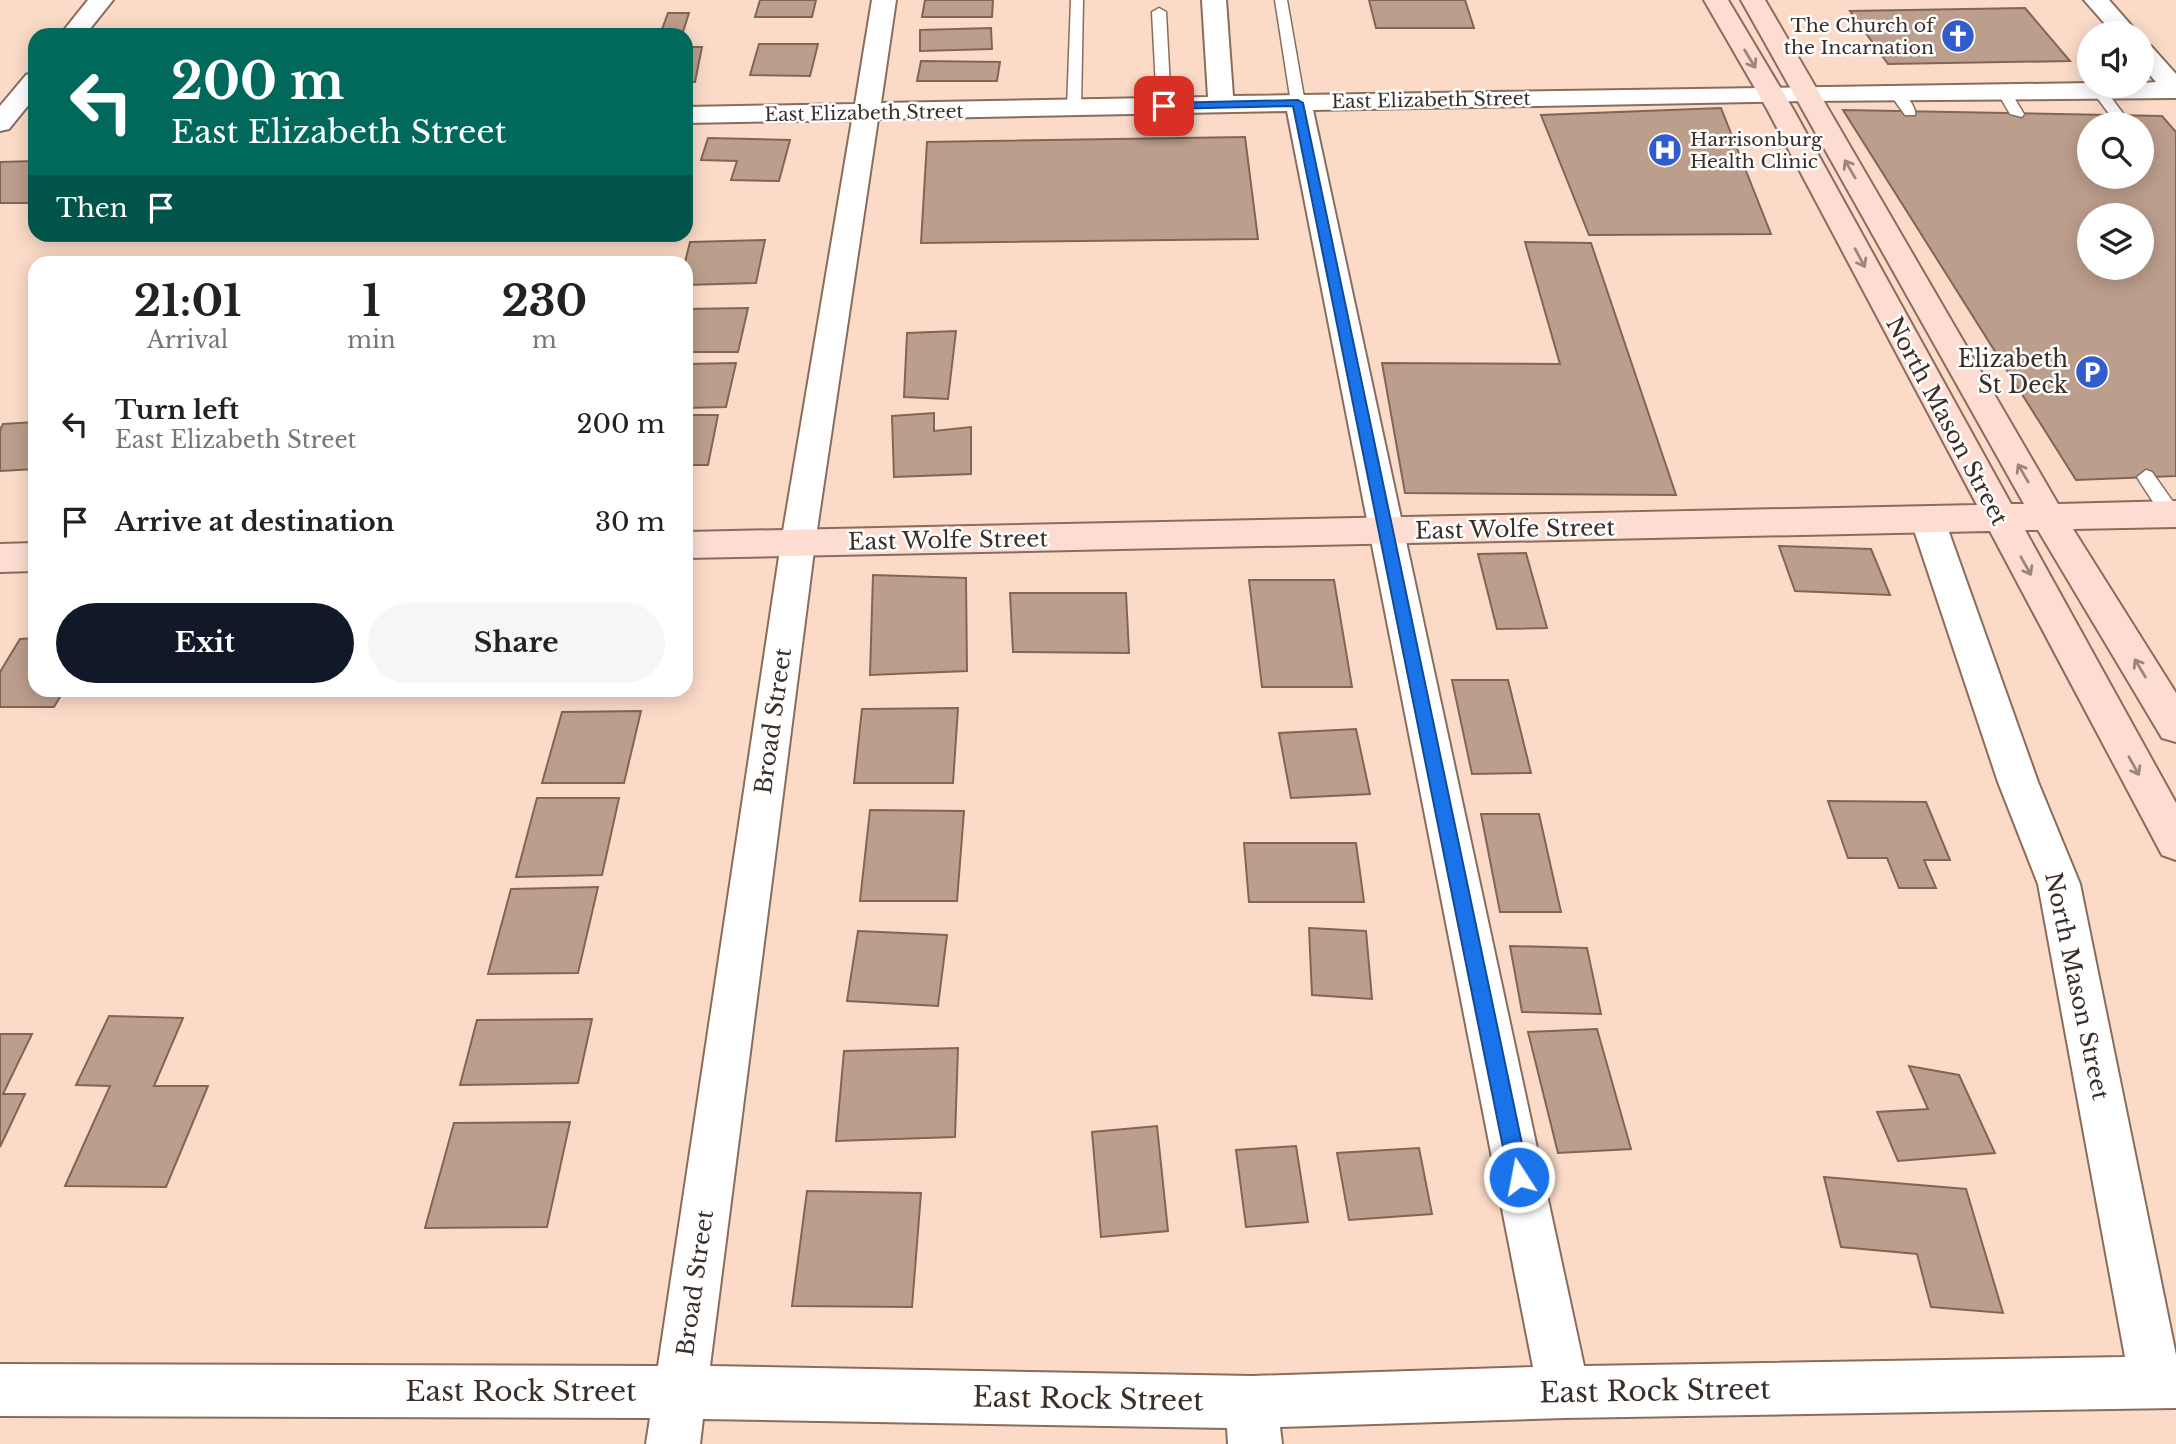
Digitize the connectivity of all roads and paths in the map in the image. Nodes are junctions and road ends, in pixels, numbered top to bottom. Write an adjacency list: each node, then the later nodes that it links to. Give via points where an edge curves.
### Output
1 (101, 0): 11 (street)
2 (884, 0): 25 (street, Broad Street)
3 (1077, 0): 23 (lane)
4 (1214, 0): 21 (street)
5 (1281, 0): 20 (lane)
6 (1716, 0): 16 (main road, North Mason Street, one-way to 16)
7 (1753, 0): 17 (main road, North Mason Street)
8 (2096, 0): 10 (street)
9 (1159, 12): 22 (lane)
10 (2115, 21)
11 (78, 28)
12 (2154, 65): 15 (street)
13 (28, 89): 27 (street)
14 (2154, 90): 15 (street, East Elizabeth Street)
15 (2176, 90)
16 (1771, 93): 17 (street, East Elizabeth Street); 20 (street, East Elizabeth Street); 32 (main road, North Mason Street, one-way to 32)
17 (1806, 93): 18 (street, East Elizabeth Street, via 1904,103 2010,103); 31 (main road, North Mason Street, one-way to 17)
18 (2077, 94)
19 (2104, 98): 24 (lane)
20 (1298, 103): 21 (street, East Elizabeth Street); 34 (street)
21 (1221, 105): 22 (street, East Elizabeth Street)
22 (1164, 106): 23 (street, East Elizabeth Street)
23 (1074, 108): 25 (street, East Elizabeth Street)
24 (2115, 112)
25 (865, 113): 26 (street, East Elizabeth Street); 35 (street, Broad Street)
26 (693, 115)
27 (0, 125): 28 (street)
28 (28, 126)
29 (2146, 477): 30 (lane)
30 (2174, 514): 31 (main road, East Wolfe Street)
31 (2048, 517): 32 (main road, East Wolfe Street); 39 (main road, North Mason Street, one-way to 31)
32 (1999, 519): 33 (main road, East Wolfe Street); 40 (main road, North Mason Street, one-way to 40)
33 (1928, 522): 34 (main road, East Wolfe Street); 41 (street, North Mason Street, via 2018,782 2059,884)
34 (1387, 531): 35 (main road, East Wolfe Street); 44 (street)
35 (798, 542): 36 (main road, East Wolfe Street); 43 (street, Broad Street)
36 (693, 545)
37 (28, 557): 38 (main road)
38 (0, 558)
39 (2176, 726)
40 (2176, 842)
41 (2166, 1383): 44 (street, East Rock Street)
42 (0, 1390): 43 (street, East Rock Street)
43 (680, 1392): 45 (street, East Rock Street); 46 (street, Broad Street)
44 (1564, 1392): 45 (street, East Rock Street)
45 (1253, 1423)
46 (673, 1444)

